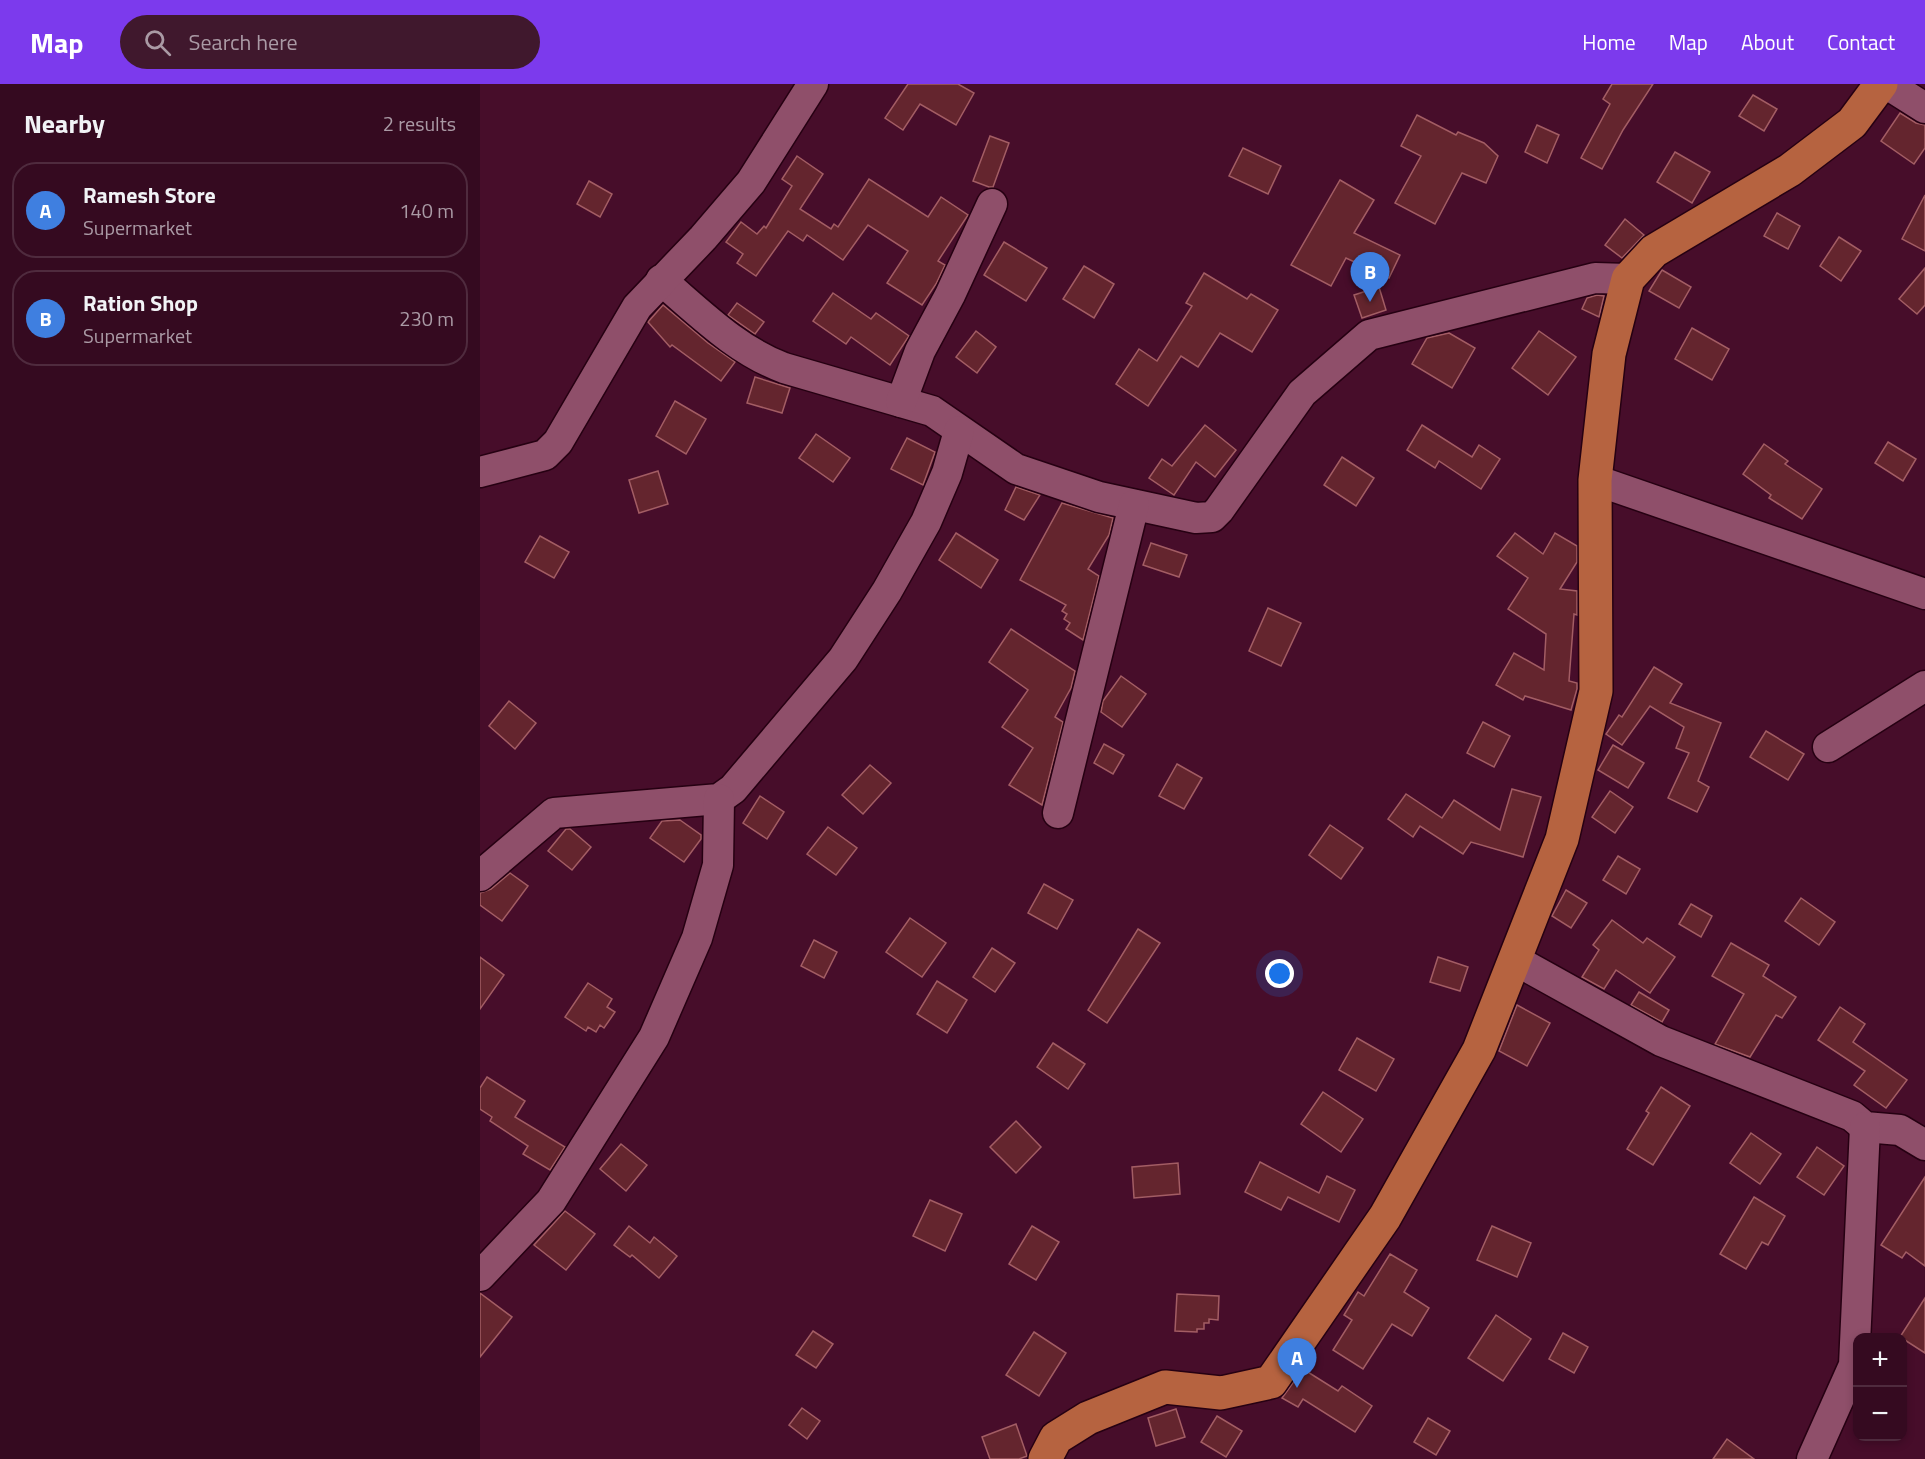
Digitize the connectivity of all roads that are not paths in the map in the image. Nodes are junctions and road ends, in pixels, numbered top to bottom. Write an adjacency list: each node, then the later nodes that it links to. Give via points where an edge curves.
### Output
1 (813, 84): 7 (street, via 751,183)
2 (1881, 84): 6 (main road, via 1852,123 1790,170 1654,251)
3 (1887, 84): 4 (street)
4 (1925, 108)
5 (992, 204): 8 (street, via 920,351)
6 (1628, 279): 11 (main road, via 1609,354); 12 (street, via 1595,278 1369,335 1302,393 1212,517 1196,518)
7 (661, 280): 8 (street, via 738,345 762,359); 10 (street, via 638,307 558,442 545,455)
8 (902, 402): 9 (street, via 932,411)
9 (960, 431): 12 (street, via 1016,469); 16 (street, via 926,522 843,659 733,789)
10 (480, 472)
11 (1595, 480): 13 (street); 19 (main road, via 1596,691 1562,839)
12 (1134, 505): 17 (street)
13 (1925, 594)
14 (1925, 686): 15 (street)
15 (1828, 747)
16 (719, 799): 18 (street, via 554,813); 22 (street, via 718,865 697,938 654,1036 551,1201)
17 (1058, 813)
18 (480, 876)
19 (1515, 960): 20 (street, via 1660,1041 1851,1116); 23 (main road, via 1479,1050 1385,1216 1271,1382 1221,1393 1165,1388 1088,1418 1056,1438)
20 (1865, 1127): 21 (street, via 1900,1130); 24 (street, via 1854,1365)
21 (1925, 1145)
22 (480, 1276)
23 (1045, 1459)
24 (1812, 1459)

